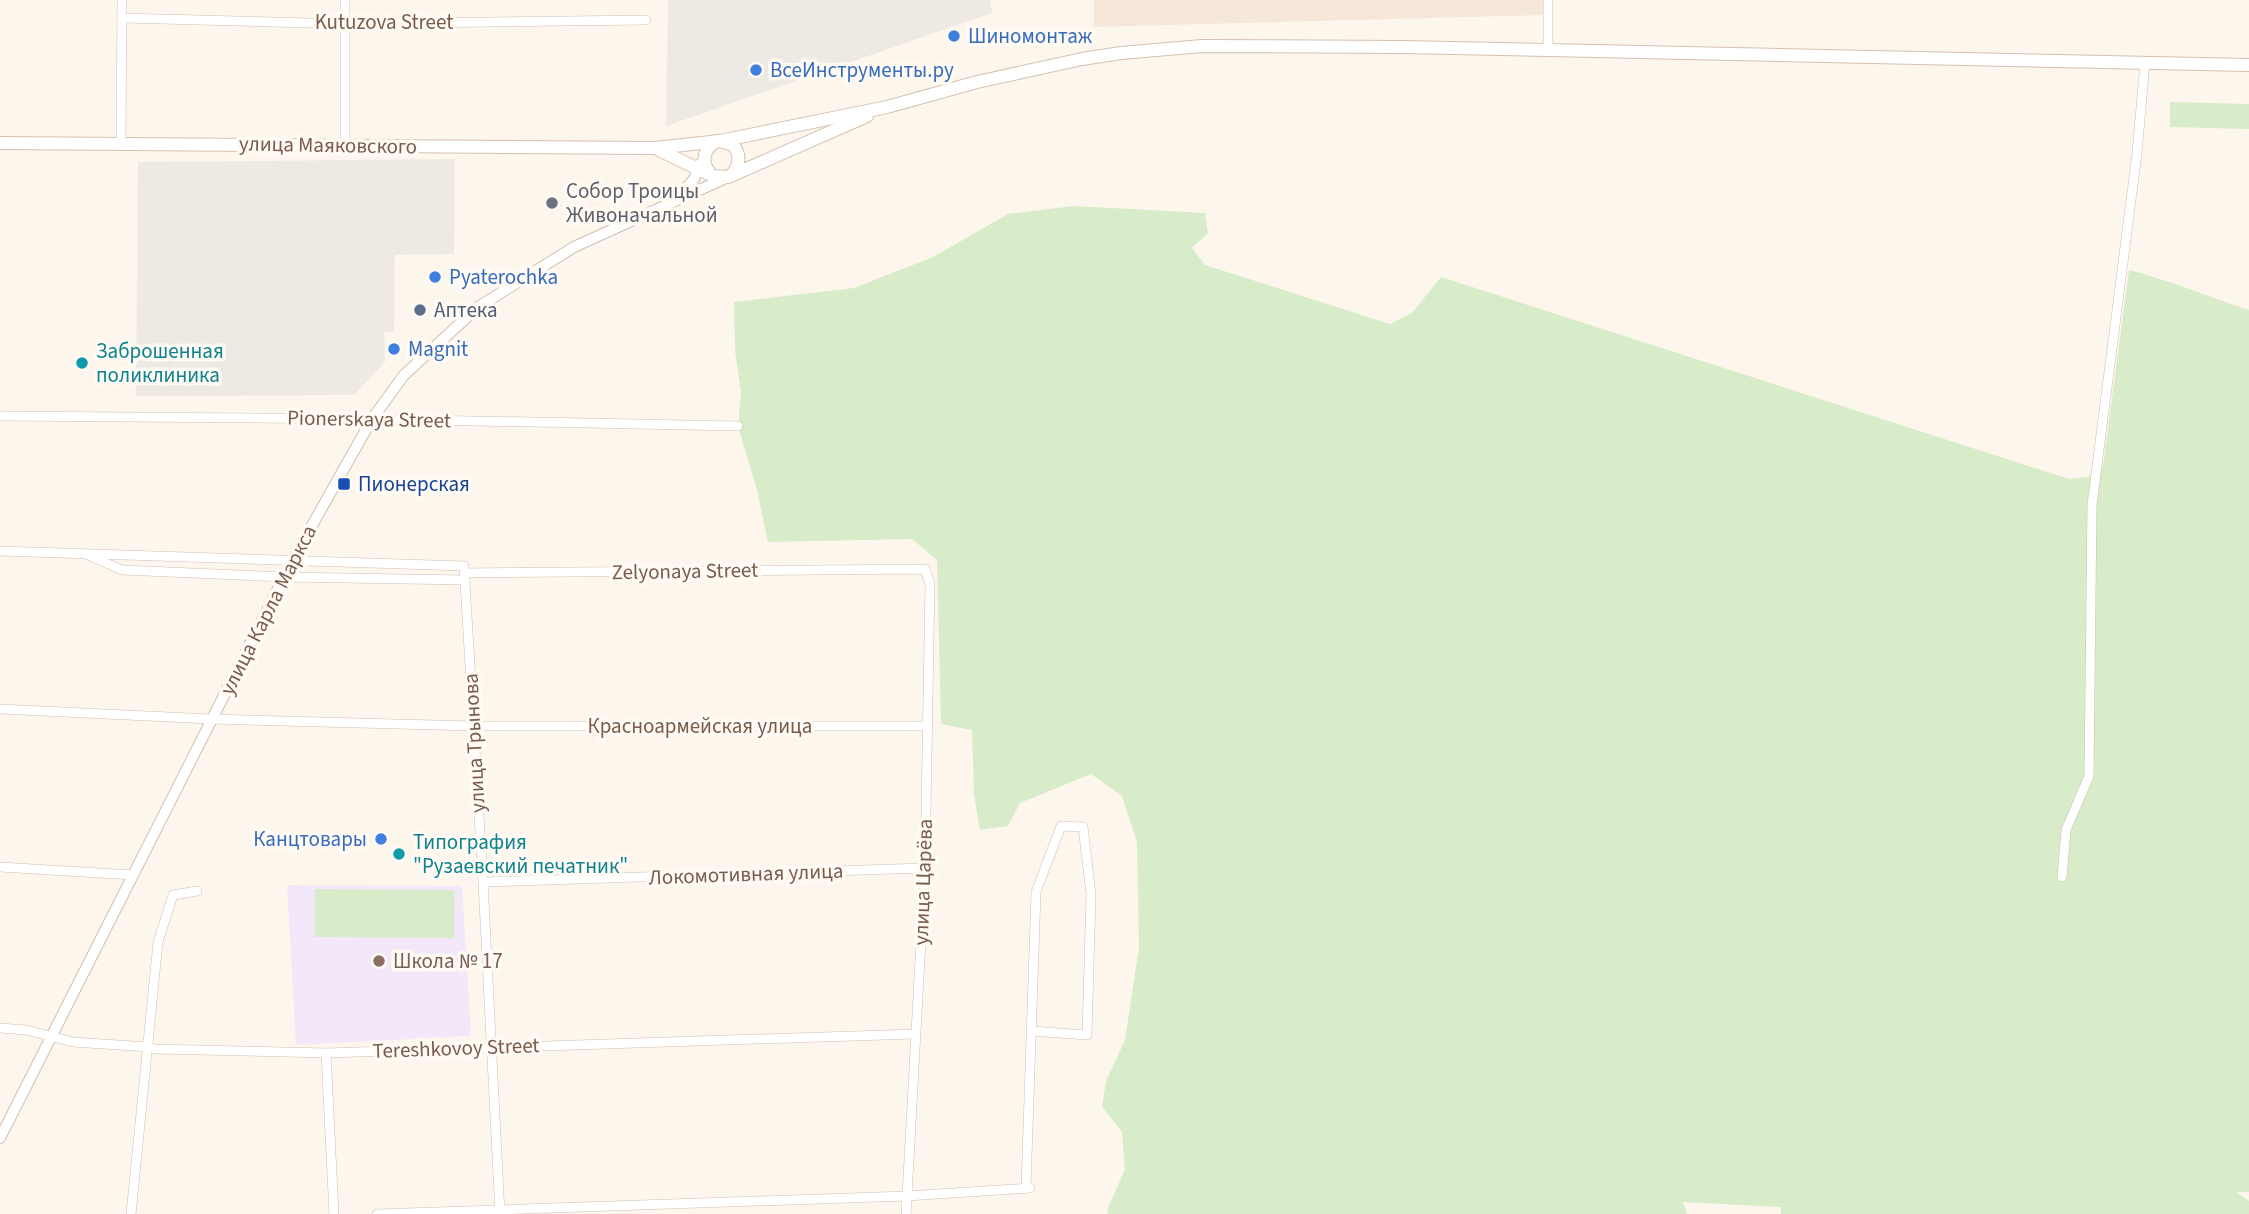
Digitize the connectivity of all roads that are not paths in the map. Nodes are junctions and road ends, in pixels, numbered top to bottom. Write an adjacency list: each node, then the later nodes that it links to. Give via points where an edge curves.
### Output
1 (122, 0): 4 (street)
2 (345, 0): 6 (street)
3 (1548, 0): 7 (street)
4 (122, 18): 6 (street, Kutuzova Street); 13 (street)
5 (646, 20): 6 (street, Kutuzova Street)
6 (345, 24): 14 (street)
7 (1548, 51): 8 (main road); 10 (main road, via 1161,49 1021,71)
8 (2145, 62): 9 (main road); 35 (street, via 2092,505 2089,776 2066,830)
9 (2249, 65)
10 (887, 107): 11 (main road, улица Маяковского); 17 (main road, улица Карла Маркса)
11 (718, 141): 15 (main road, улица Маяковского); 16 (main road, via 708,147); 17 (main road, via 733,145 739,155 737,168)
12 (0, 143): 13 (main road, улица Маяковского)
13 (121, 143): 14 (main road, улица Маяковского)
14 (345, 145): 15 (main road, улица Маяковского)
15 (655, 148): 16 (main road, улица Маяковского)
16 (704, 170): 17 (main road); 18 (street, улица Карла Маркса)
17 (729, 177): 18 (street, улица Карла Маркса)
18 (672, 203): 20 (street, улица Карла Маркса, via 574,247 478,307 404,375)
19 (0, 415): 20 (street, Pionerskaya Street)
20 (372, 419): 21 (street, Pionerskaya Street); 24 (street, улица Карла Маркса)
21 (738, 426)
22 (0, 551): 23 (street, Zelyonaya Street)
23 (83, 553): 24 (street, Zelyonaya Street); 27 (street, Zelyonaya Street, via 122,569)
24 (292, 561): 26 (street, Zelyonaya Street); 27 (street, улица Карла Маркса)
25 (906, 568): 26 (street, Zelyonaya Street); 31 (street, улица Царёва, via 925,569 930,584)
26 (464, 573): 27 (street, Zelyonaya Street); 30 (street, улица Трынова)
27 (285, 577): 29 (street, улица Карла Маркса)
28 (0, 709): 29 (street, Красноармейская улица)
29 (211, 719): 30 (street, Красноармейская улица); 34 (street, улица Карла Маркса)
30 (473, 726): 31 (street, Красноармейская улица); 36 (street, улица Трынова)
31 (927, 726): 33 (street, улица Царёва)
32 (0, 867): 34 (street)
33 (925, 868): 36 (street, Локомотивная улица); 40 (street, улица Царёва)
34 (133, 875): 41 (street, улица Карла Маркса)
35 (2062, 877)
36 (483, 882): 42 (street, улица Трынова)
37 (197, 891): 43 (street, via 173,895 158,942)
38 (0, 1028): 41 (street, Tereshkovoy Street)
39 (1031, 1031): 39 (street, via 1036,892 1062,825 1083,827 1091,894 1087,1035); 46 (street, via 1028,1188)
40 (915, 1034): 42 (street, Tereshkovoy Street); 46 (street, улица Царёва)
41 (51, 1037): 43 (street, Tereshkovoy Street); 45 (street, улица Карла Маркса)
42 (492, 1046): 44 (street, Tereshkovoy Street); 49 (street, улица Трынова)
43 (148, 1047): 44 (street, Tereshkovoy Street); 50 (street)
44 (327, 1053): 51 (street)
45 (0, 1138)
46 (907, 1196): 47 (street); 54 (street, улица Царёва)
47 (728, 1201): 48 (street); 53 (street)
48 (647, 1210): 49 (street)
49 (500, 1212): 52 (street)
50 (131, 1214)
51 (334, 1214)
52 (377, 1214)
53 (729, 1214)
54 (906, 1214)

